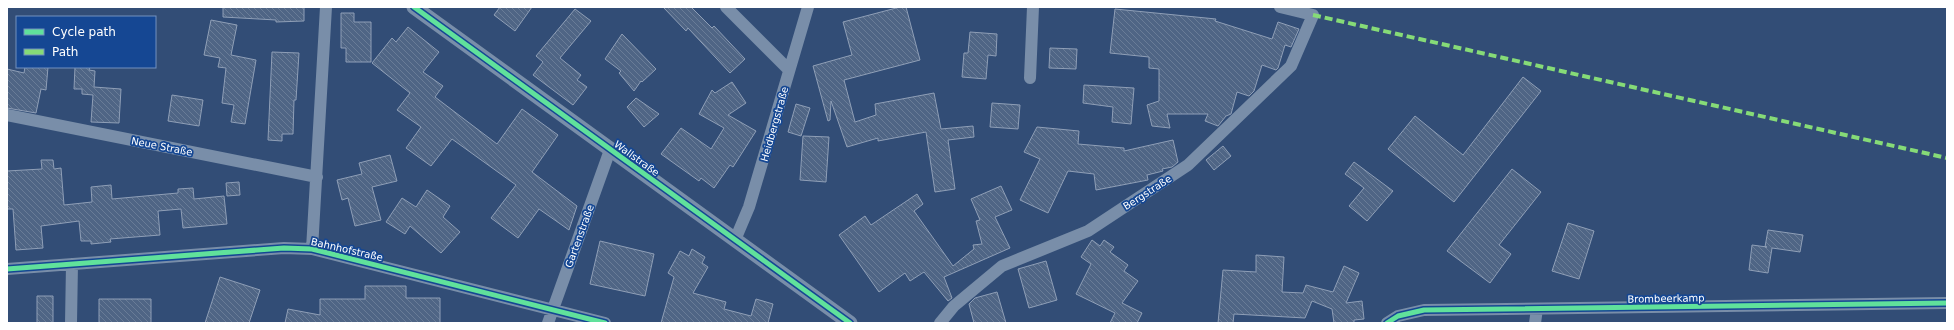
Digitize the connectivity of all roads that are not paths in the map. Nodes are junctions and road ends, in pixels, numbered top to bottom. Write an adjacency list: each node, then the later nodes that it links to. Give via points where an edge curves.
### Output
1 (326, 7): 11 (street)
2 (414, 7): 10 (street, Wallstraße)
3 (726, 7): 7 (street)
4 (808, 7): 7 (street, Heidbergstraße)
5 (1033, 7): 8 (street)
6 (1280, 7): 23 (street, Bergstraße, via 1313,15 1291,66 1188,165 1088,231 1002,266 954,306)
7 (789, 70): 12 (street, Heidbergstraße, via 749,207)
8 (1030, 78)
9 (7, 115): 11 (street, Neue Straße)
10 (610, 150): 12 (street, Wallstraße); 18 (street, Gartenstraße)
11 (317, 177): 13 (street)
12 (735, 240): 22 (street, Wallstraße)
13 (312, 249): 14 (street, Bahnhofstraße, via 284,248); 18 (street, Bahnhofstraße)
14 (72, 264): 15 (street, Bahnhofstraße); 19 (street)
15 (7, 269)
16 (1947, 303): 17 (street, Brombeerkamp)
17 (1537, 308): 24 (street, Brombeerkamp, via 1424,310 1398,316); 25 (street)
18 (553, 309): 20 (street, Gartenstraße); 21 (street, Bahnhofstraße)
19 (71, 323)
20 (548, 323)
21 (606, 323)
22 (850, 323)
23 (940, 323)
24 (1387, 323)
25 (1536, 323)

